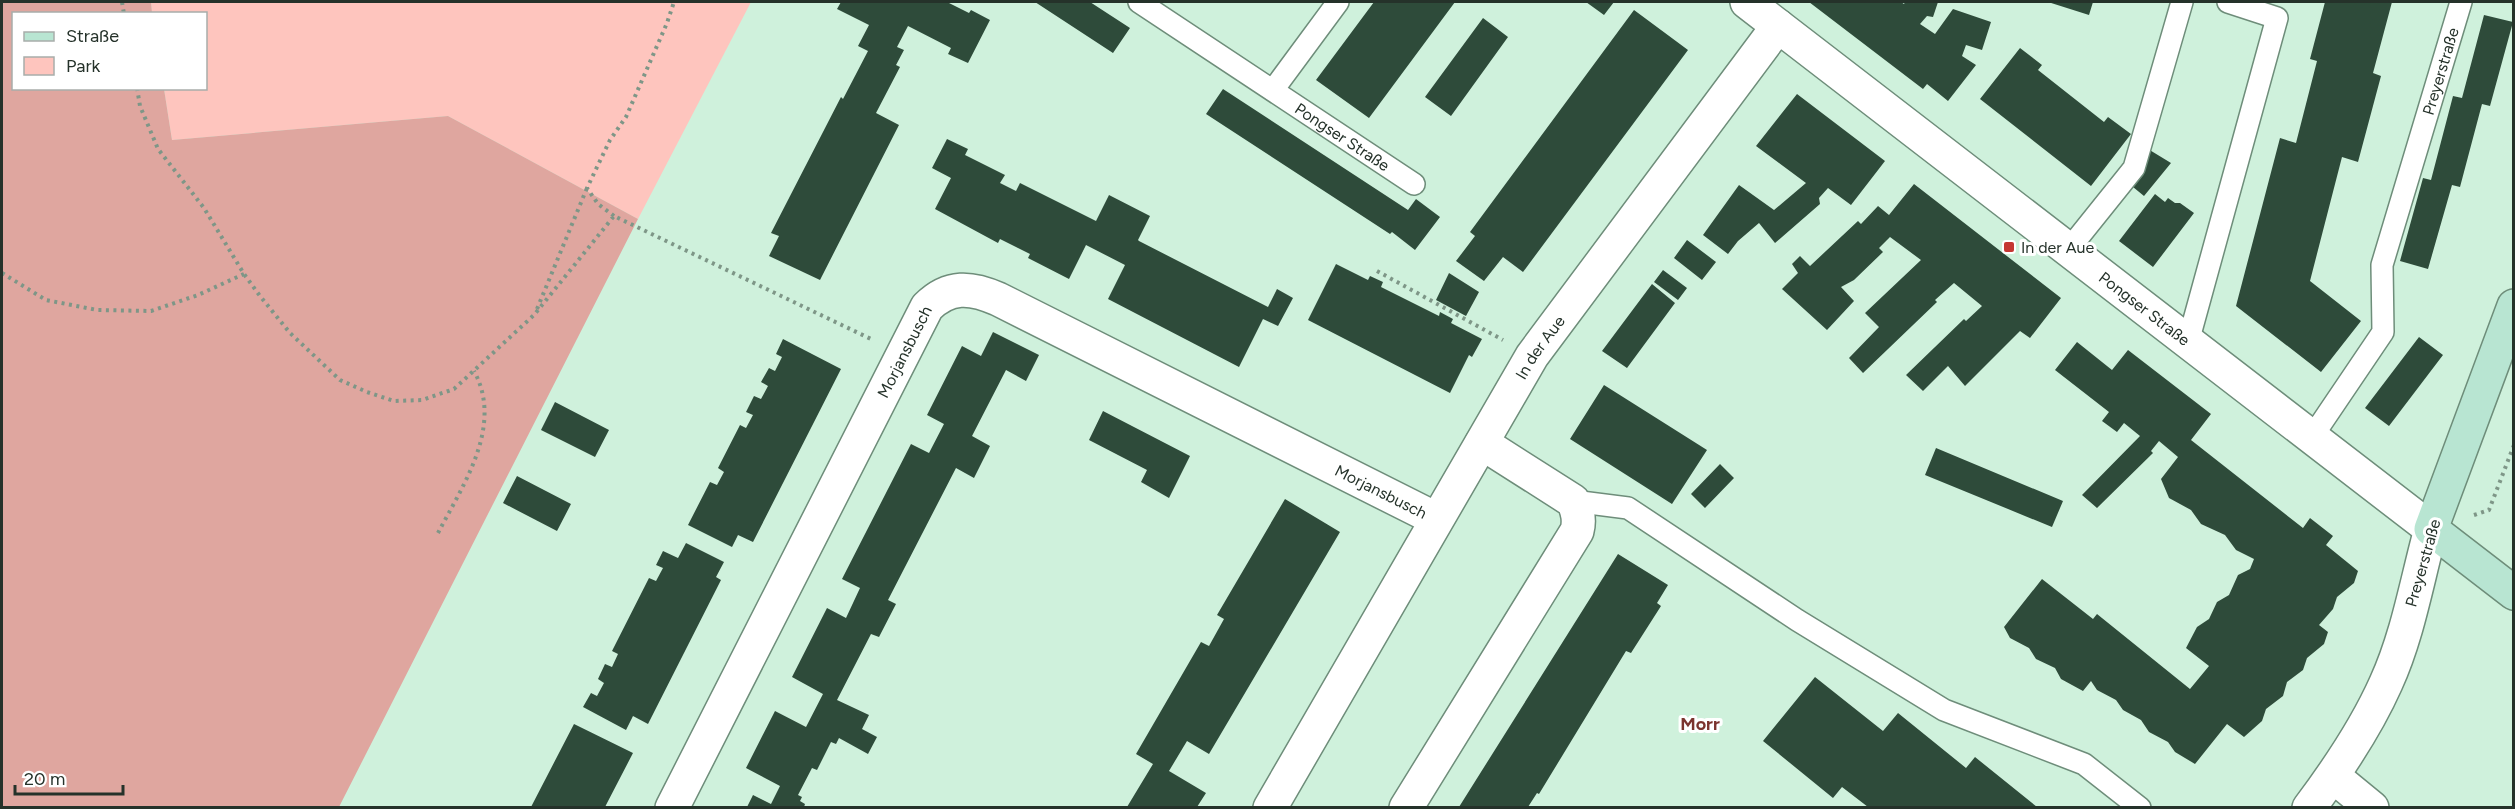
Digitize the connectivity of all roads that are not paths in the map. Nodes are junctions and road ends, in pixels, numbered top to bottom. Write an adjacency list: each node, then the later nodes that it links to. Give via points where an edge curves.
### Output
1 (1139, 2): 8 (lane, Pongser Straße)
2 (1338, 2): 8 (lane)
3 (1747, 2): 7 (street, Pongser Straße)
4 (2182, 2): 10 (lane, via 2134,168)
5 (2228, 2): 12 (lane, via 2277,18)
6 (2461, 2): 13 (lane, Preyerstraße, via 2382,265 2383,332)
7 (1778, 26): 10 (street, Pongser Straße); 14 (street, In der Aue, via 1532,356)
8 (1273, 90): 9 (lane, Pongser Straße)
9 (1414, 184)
10 (2069, 249): 12 (street, Pongser Straße)
11 (2514, 306): 17 (main road, Preyerstraße)
12 (2188, 342): 13 (street, Pongser Straße)
13 (2312, 437): 17 (street, Pongser Straße)
14 (1482, 443): 15 (street); 16 (street, In der Aue)
15 (1573, 501): 22 (street, via 1578,513 1577,531); 23 (lane, via 1628,508 1797,620 1944,710 2084,764)
16 (1436, 519): 20 (street, In der Aue); 21 (street, Morjansbusch, via 998,299 976,290 957,289 927,307)
17 (2431, 529): 18 (main road, Pongser Straße); 19 (street, Preyerstraße, via 2387,681 2363,730)
18 (2514, 593)
19 (2333, 776): 24 (street, Preyerstraße); 25 (street)
20 (1278, 804)
21 (672, 807)
22 (1406, 807)
23 (2140, 807)
24 (2309, 807)
25 (2372, 807)

